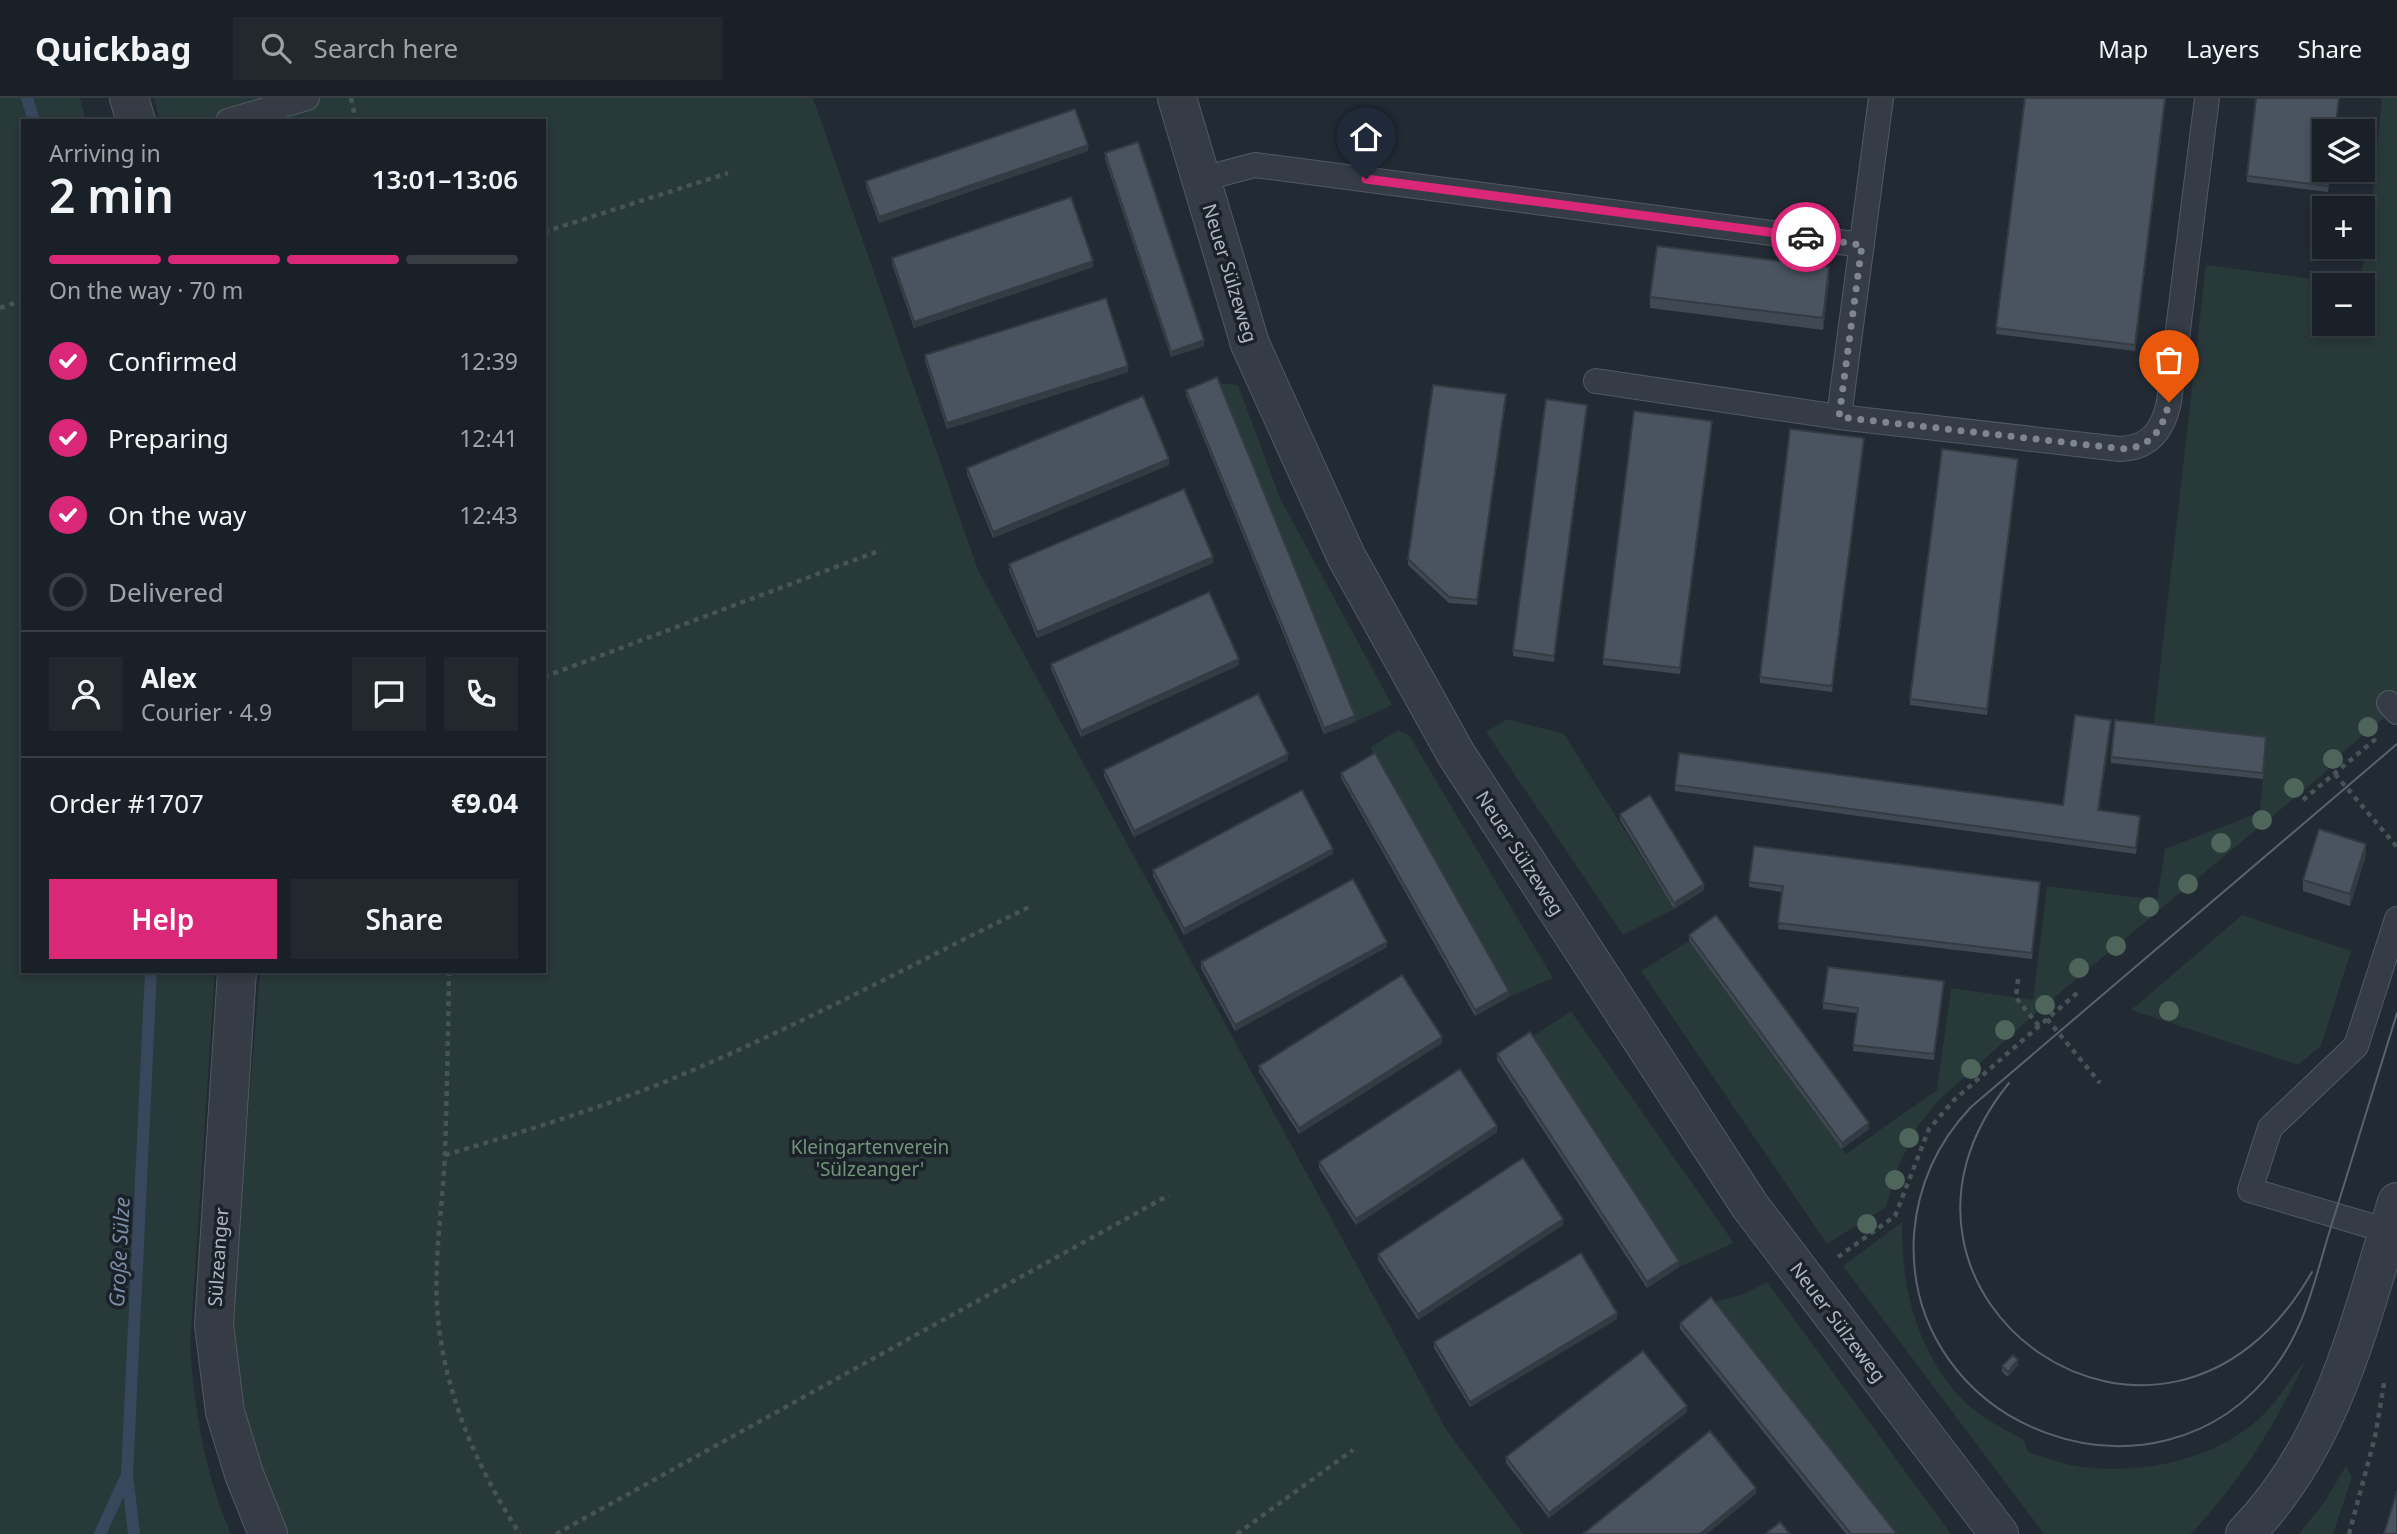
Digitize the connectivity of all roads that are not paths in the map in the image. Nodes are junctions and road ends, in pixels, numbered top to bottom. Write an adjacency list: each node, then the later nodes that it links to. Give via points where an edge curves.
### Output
1 (128, 98): 6 (street)
2 (307, 98): 7 (lane)
3 (1177, 98): 8 (street, Neuer Sülzeweg)
4 (1881, 98): 9 (lane)
5 (2207, 98): 11 (lane, via 2169,402 2163,423 2151,440 2120,449)
6 (135, 119)
7 (235, 119)
8 (1202, 179): 9 (lane, via 1255,164); 16 (street, Neuer Sülzeweg, via 1250,344 1346,556 1456,754 1749,1206)
9 (1862, 245): 11 (lane)
10 (1595, 381): 11 (lane)
11 (1839, 417)
12 (2397, 919): 14 (lane, via 2356,1046 2270,1128 2250,1190)
13 (237, 973): 15 (street, Sülzeanger, via 215,1345 231,1433)
14 (2392, 1217): 17 (street, via 2351,1356 2328,1409 2296,1470)
15 (268, 1534)
16 (1999, 1534)
17 (2245, 1534)

